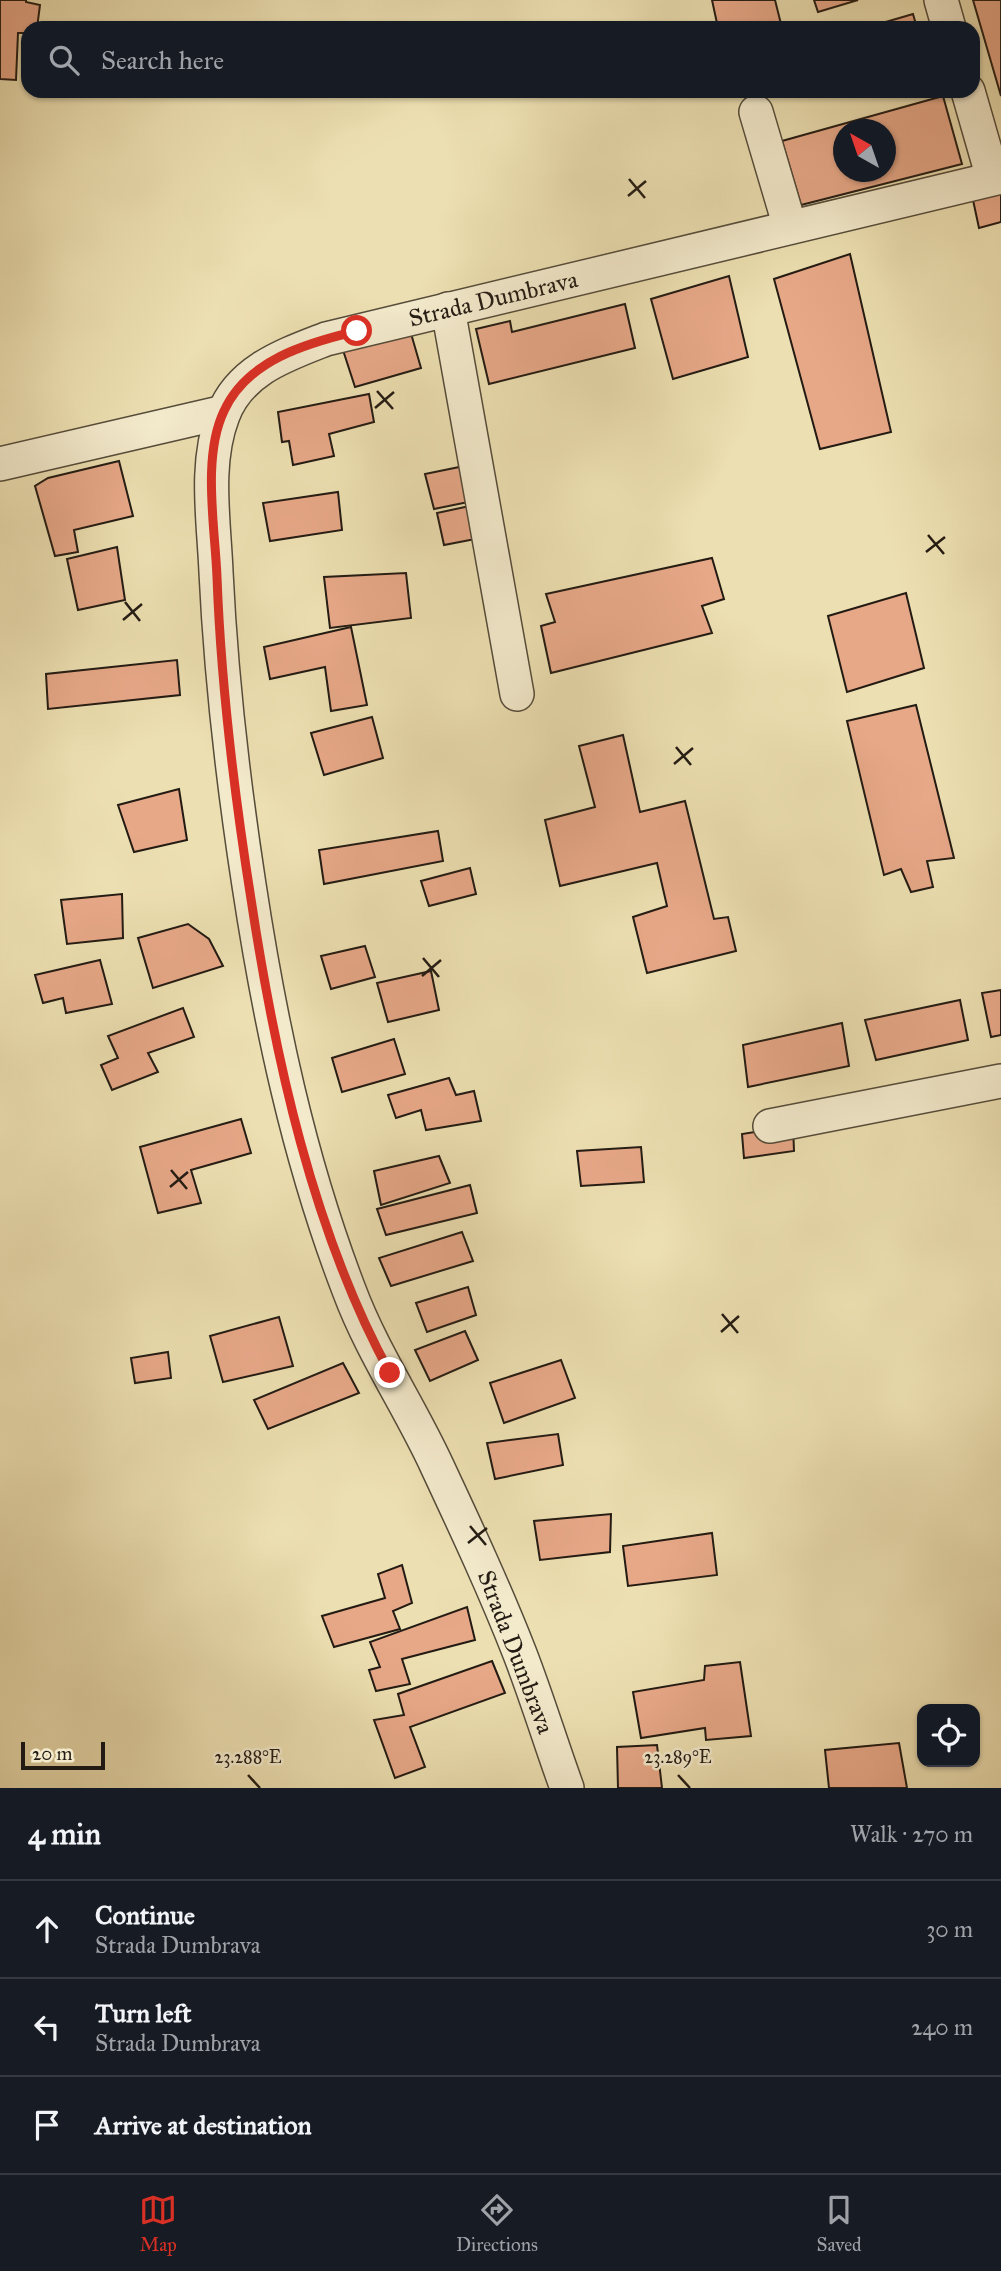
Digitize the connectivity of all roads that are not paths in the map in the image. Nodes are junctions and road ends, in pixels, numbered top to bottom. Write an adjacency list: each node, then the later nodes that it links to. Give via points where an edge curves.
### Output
1 (941, 0): 2 (street)
2 (947, 21)
3 (970, 98): 5 (street)
4 (757, 112): 6 (street)
5 (997, 177): 6 (street, Strada Dumbrava)
6 (790, 227): 7 (street, Strada Dumbrava)
7 (448, 309): 8 (street, Strada Dumbrava, via 326,339 278,357 241,383); 10 (street)
8 (224, 412): 9 (street); 13 (street, Strada Dumbrava, via 212,471 220,660 262,972 292,1107 349,1292 477,1552 521,1656)
9 (0, 464)
10 (517, 694)
11 (1001, 1082): 12 (street)
12 (770, 1126)
13 (567, 1788)

